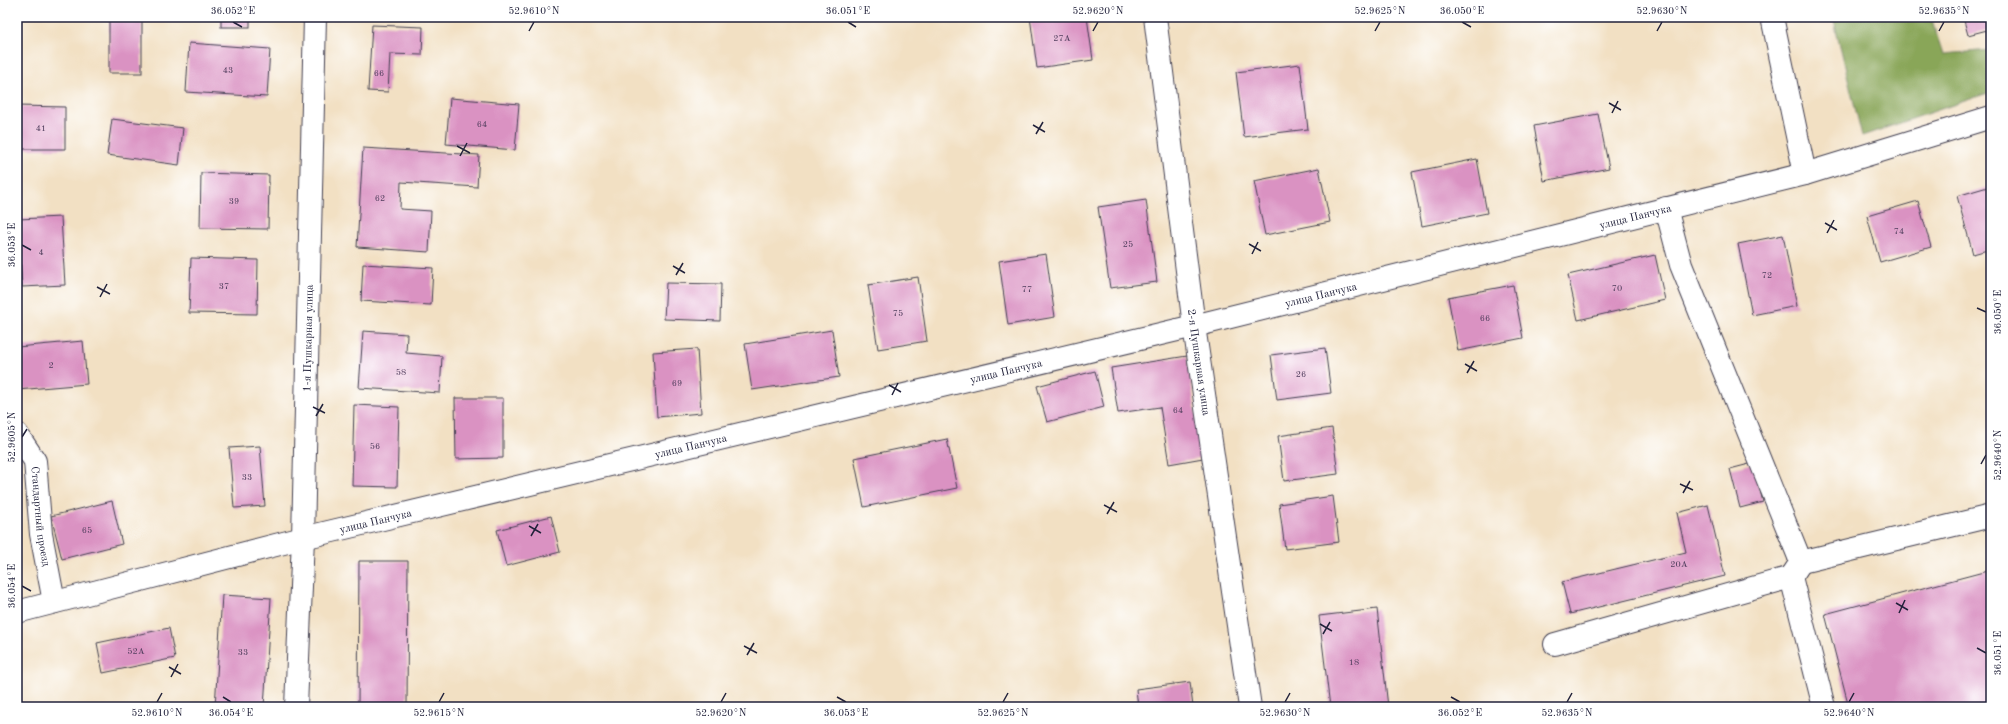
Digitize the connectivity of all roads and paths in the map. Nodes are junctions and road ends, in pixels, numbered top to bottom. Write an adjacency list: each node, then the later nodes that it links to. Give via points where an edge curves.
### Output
1 (315, 17): 10 (street, 1-я Пушкарная улица)
2 (1155, 17): 7 (street, 2-я Пушкарная улица)
3 (1772, 17): 5 (street)
4 (1991, 116): 5 (street, улица Панчука)
5 (1805, 174): 6 (street, улица Панчука)
6 (1666, 208): 7 (street, улица Панчука); 11 (street, via 1681,265)
7 (1194, 326): 10 (street, улица Панчука); 16 (street, 2-я Пушкарная улица)
8 (17, 434): 12 (street, Стандартный проезд, via 35,461 41,534)
9 (1991, 516): 11 (street)
10 (303, 538): 12 (street, улица Панчука); 15 (street, 1-я Пушкарная улица)
11 (1796, 570): 14 (street); 17 (street)
12 (54, 602): 13 (street, улица Панчука)
13 (17, 612)
14 (1555, 644)
15 (296, 707)
16 (1250, 707)
17 (1824, 707)

